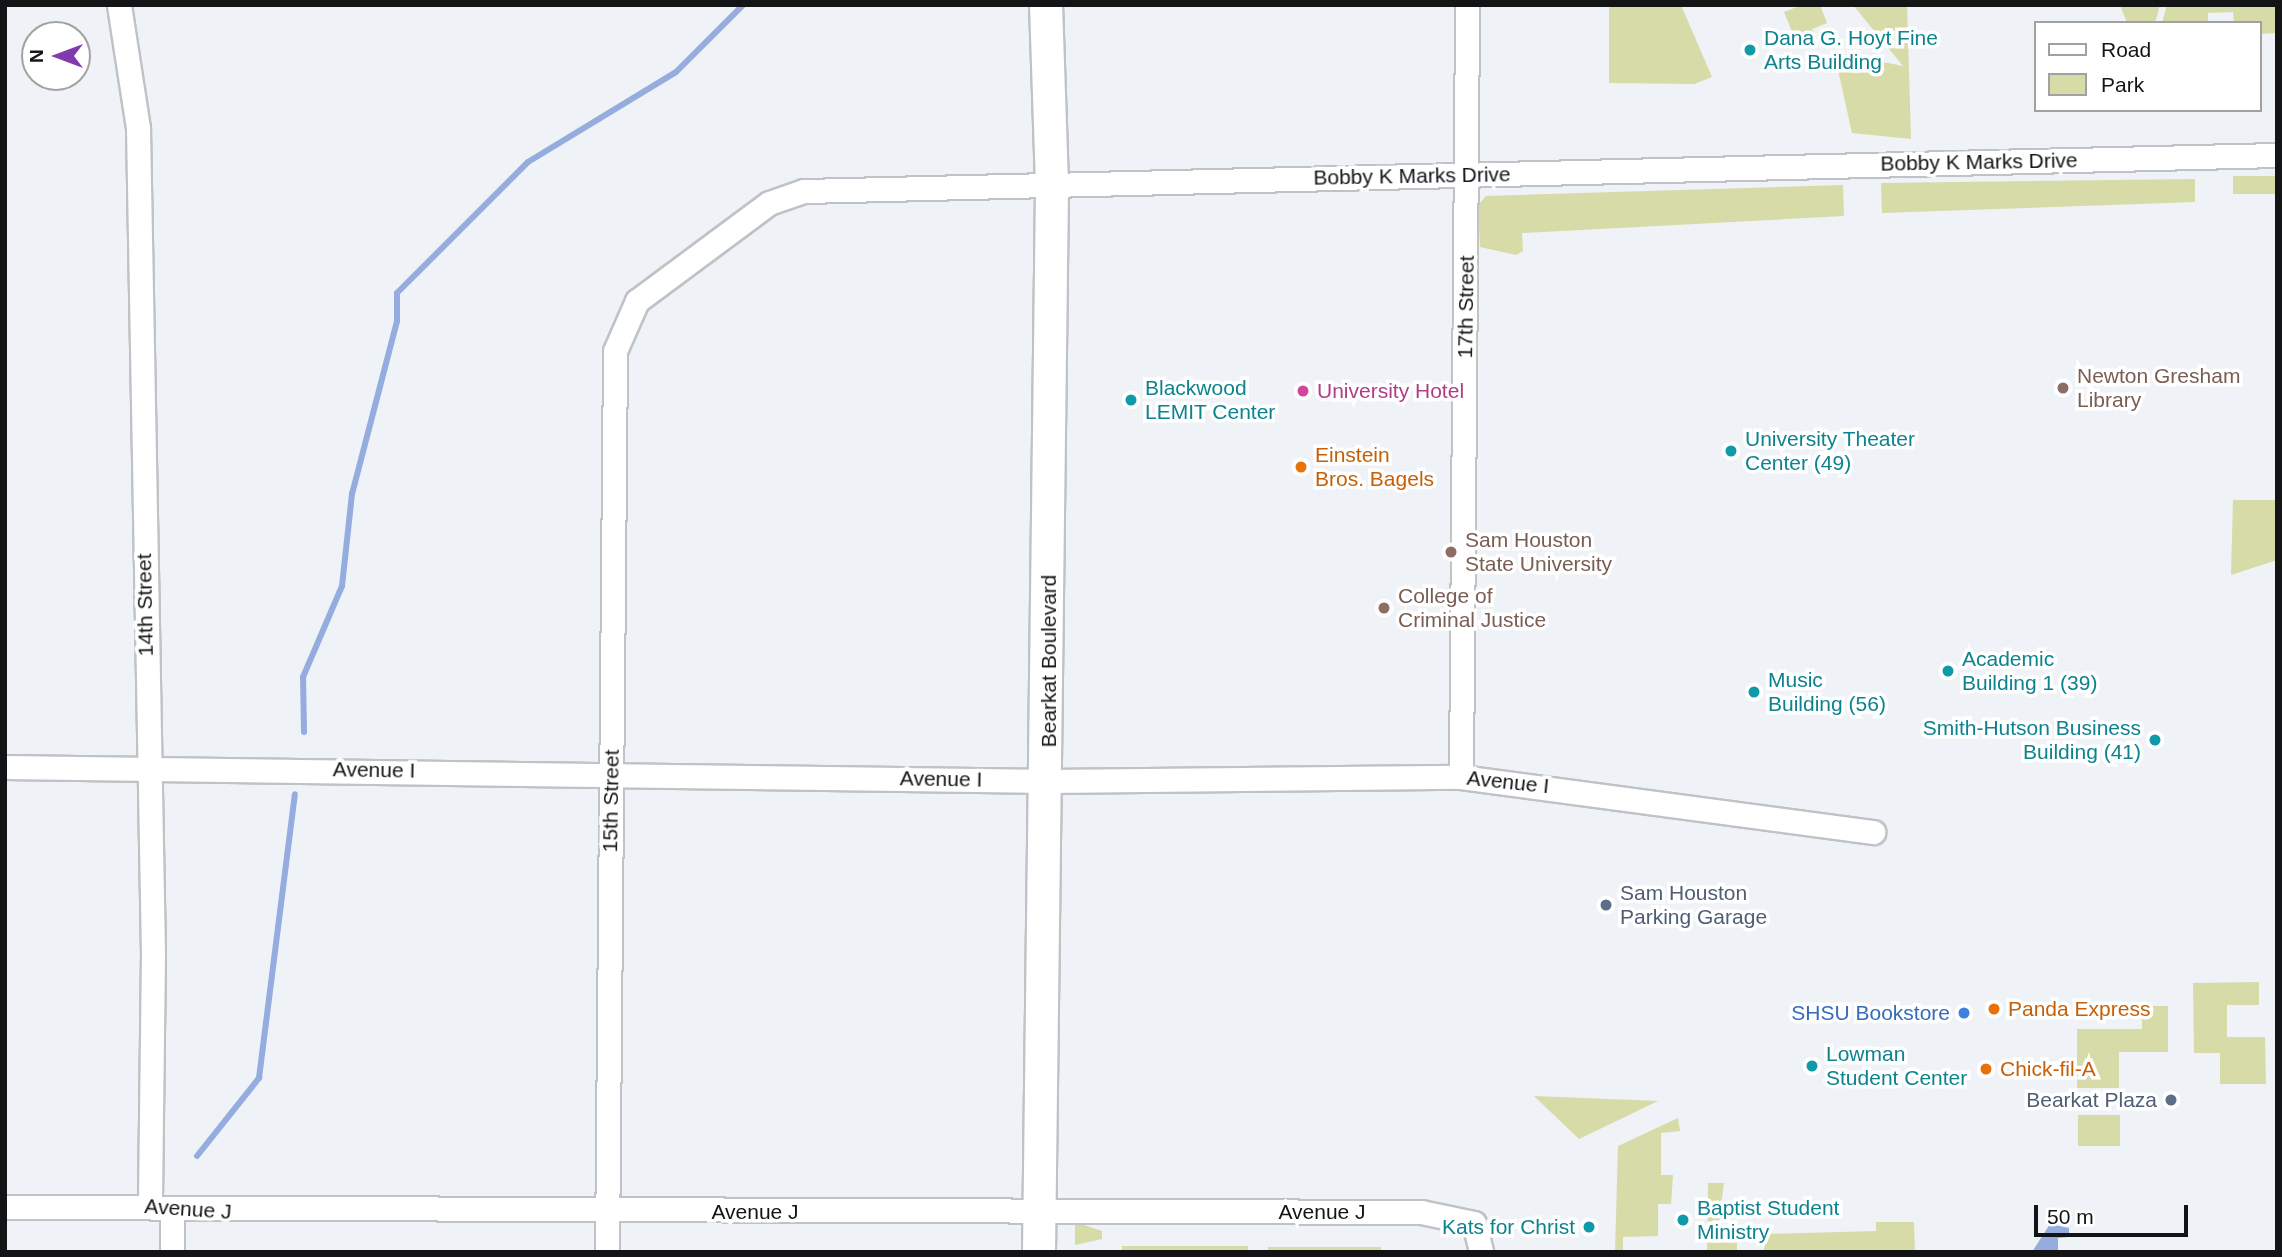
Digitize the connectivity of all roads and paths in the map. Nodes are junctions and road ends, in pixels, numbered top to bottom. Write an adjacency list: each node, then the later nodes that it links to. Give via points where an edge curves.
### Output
1 (120, 5): 11 (street, 14th Street, via 138,128)
2 (1046, 5): 5 (street, Bearkat Boulevard)
3 (1059, 5): 5 (street, Bearkat Boulevard)
4 (1467, 5): 7 (street, 17th Street)
5 (1050, 71): 8 (street, Bearkat Boulevard)
6 (2277, 155): 7 (street, Bobby K Marks Drive)
7 (1467, 174): 8 (street, Bobby K Marks Drive); 13 (street, 17th Street)
8 (1052, 185): 9 (street, Bobby K Marks Drive, via 804,191 769,203 637,301); 14 (street, Bearkat Boulevard)
9 (615, 351): 12 (street, 15th Street)
10 (5, 768): 11 (street, Avenue I)
11 (147, 768): 12 (street, Avenue I); 16 (street, 14th Street)
12 (611, 773): 14 (street, Avenue I); 18 (street, 15th Street)
13 (1461, 777): 14 (street, Avenue I); 15 (street, Avenue I)
14 (1048, 781): 19 (street, Bearkat Boulevard)
15 (1873, 832)
16 (150, 1206): 17 (street, Avenue J); 20 (street, Avenue J)
17 (5, 1208)
18 (607, 1212): 19 (street, Avenue J); 20 (street, Avenue J); 22 (street, 15th Street)
19 (1040, 1212): 23 (street, Bearkat Boulevard); 24 (street, Avenue J, via 1448,1214 1474,1223)
20 (172, 1213): 21 (street)
21 (172, 1252)
22 (607, 1252)
23 (1039, 1252)
24 (1481, 1252)

